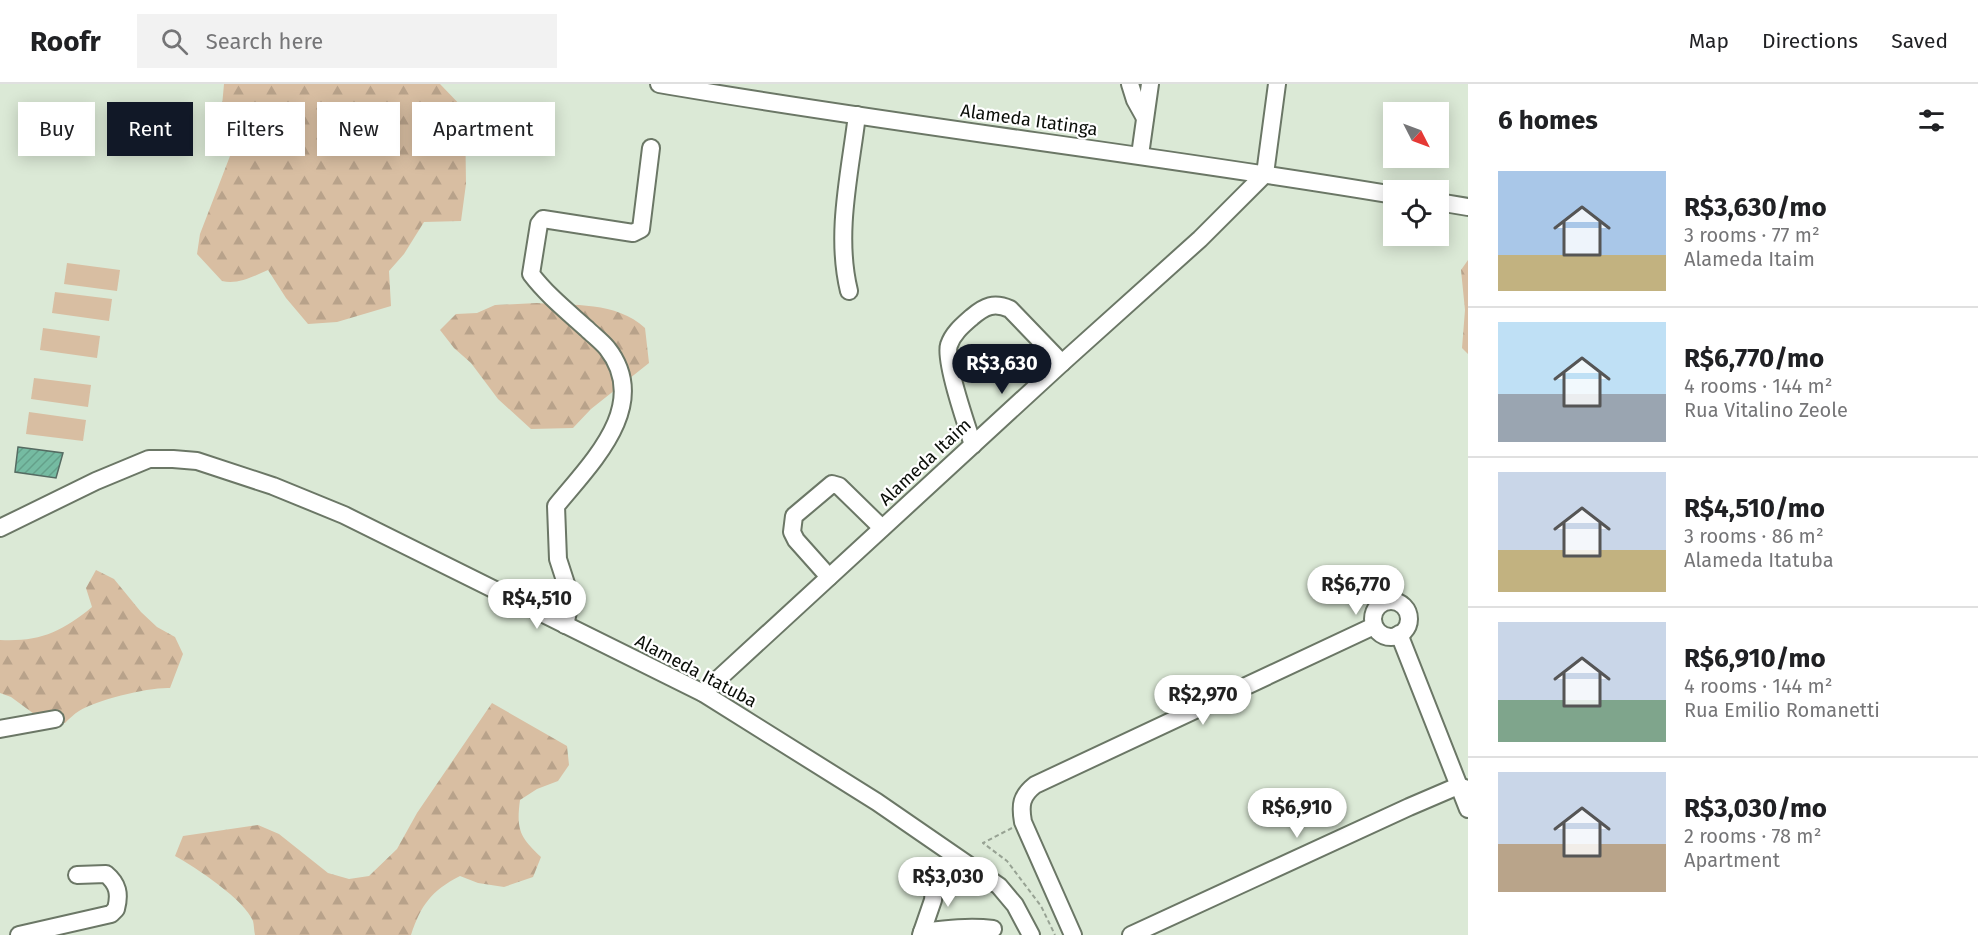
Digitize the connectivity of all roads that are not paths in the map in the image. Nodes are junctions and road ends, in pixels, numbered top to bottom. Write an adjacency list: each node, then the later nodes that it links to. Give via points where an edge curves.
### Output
1 (659, 84): 5 (street, Alameda Itatinga)
2 (1130, 84): 8 (street)
3 (1150, 84): 8 (street)
4 (1277, 84): 11 (street)
5 (679, 86): 6 (street, Alameda Itatinga)
6 (727, 89): 7 (street, Alameda Itatinga)
7 (857, 115): 10 (street, Alameda Itatinga); 15 (street, via 843,235 843,268)
8 (1145, 118): 10 (street)
9 (651, 148): 21 (street, via 641,229 633,234 543,219 539,225 531,274 606,346 621,369 624,394 617,422 605,445 556,506 558,559 571,599)
10 (1140, 155): 11 (street, Alameda Itatinga)
11 (1265, 174): 12 (street, Alameda Itatinga); 16 (street, Alameda Itaim, via 1200,239)
12 (1383, 193)
13 (1449, 204): 14 (street)
14 (1468, 207)
15 (849, 291)
16 (1062, 363): 17 (street, Alameda Itaim); 17 (street, via 1010,309 999,304 988,305 954,333 947,354)
17 (973, 445): 19 (street, Alameda Itaim)
18 (0, 528): 21 (street, Alameda Itatuba, via 149,459 197,461 344,515)
19 (882, 528): 20 (street, Alameda Itaim); 20 (street, via 840,486 832,484 794,516 792,532 796,540)
20 (829, 576): 24 (street, Alameda Itaim)
21 (566, 625): 24 (street, Alameda Itatuba)
22 (1374, 626): 23 (street, via 1382,635); 23 (street, via 1375,609 1384,602 1396,601 1406,608 1409,620); 35 (street, via 1025,793 1021,803 1023,822)
23 (1400, 634): 27 (street)
24 (703, 693): 34 (street, Alameda Itatuba, via 886,808 999,886 1015,905)
25 (55, 719): 26 (street)
26 (0, 729)
27 (1463, 787): 28 (street); 36 (street)
28 (1468, 808)
29 (77, 876): 33 (street, via 106,874 115,882 116,909 111,914)
30 (935, 876): 32 (street, via 933,900)
31 (993, 929): 32 (street, via 950,928)
32 (922, 934)
33 (19, 935)
34 (1031, 935)
35 (1072, 935)
36 (1131, 935)

